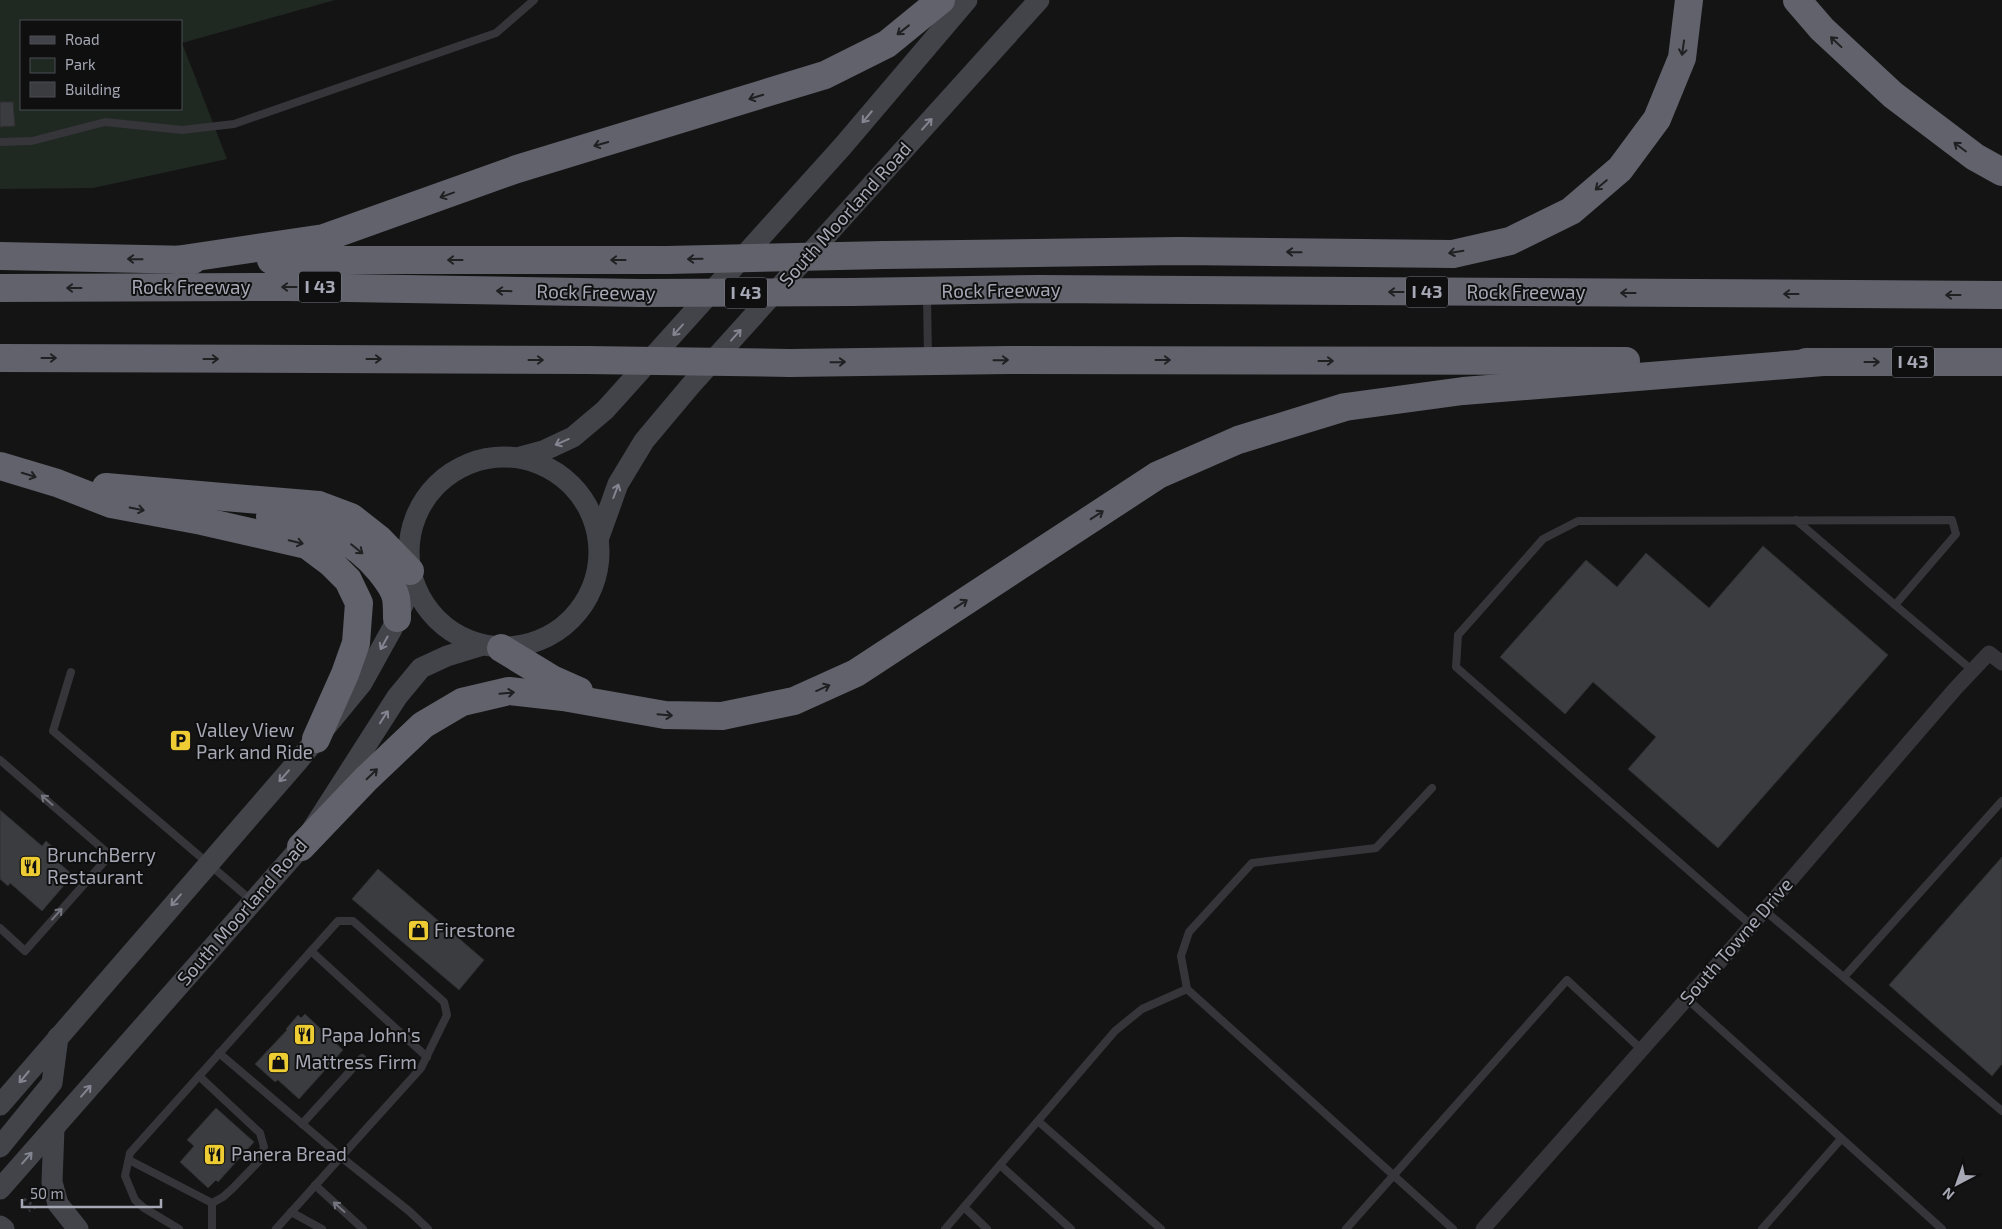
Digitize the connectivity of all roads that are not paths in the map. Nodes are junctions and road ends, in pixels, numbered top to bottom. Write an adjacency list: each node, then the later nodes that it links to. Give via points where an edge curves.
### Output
1 (534, 0): 7 (lane, via 496,33 234,124 182,130 105,122 32,141)
2 (942, 0): 10 (highway, one-way to 10, via 886,44 825,75 517,169 324,238)
3 (967, 0): 18 (main road, one-way to 18, via 842,147 605,410 573,437 544,451)
4 (1040, 0): 23 (main road, South Moorland Road, one-way to 4, via 618,484 644,441)
5 (1689, 0): 10 (highway, one-way to 10, bridge, via 1682,58 1657,119 1620,169 1571,211 1510,241 1452,254 1179,251 667,260)
6 (1797, 0): 8 (highway, one-way to 6, via 1975,158 1893,95 1822,29)
7 (0, 142)
8 (2002, 172)
9 (0, 256): 10 (highway, one-way to 9)
10 (176, 260)
11 (0, 288): 12 (highway, Rock Freeway / I 43, one-way to 11, bridge, via 640,293 288,287)
12 (927, 291): 13 (highway, Rock Freeway / I 43, one-way to 12); 15 (lane)
13 (2002, 295)
14 (0, 358): 15 (highway, I 43, one-way to 15, bridge)
15 (928, 361): 16 (highway, I 43, one-way to 16)
16 (1824, 362): 17 (highway, I 43, one-way to 17); 31 (highway, one-way to 16, via 665,715 722,716 794,701 856,673 1158,475 1238,440 1345,408 1463,390)
17 (2002, 362)
18 (521, 457): 23 (main road, via 549,466 573,484 590,509); 24 (main road, via 489,457 460,466 435,484 417,510 408,540)
19 (0, 466): 20 (highway, one-way to 20)
20 (57, 483): 21 (highway); 32 (highway, one-way to 32, via 111,504 306,545 331,563 348,580 359,603 356,642)
21 (144, 490): 24 (highway, via 319,505 351,517 379,539); 26 (highway, one-way to 26, via 227,510 304,522 331,532 373,562 391,585 396,598)
22 (1796, 520): 25 (lane); 25 (lane, via 1952,520 1956,534); 40 (lane, via 1578,521 1543,538 1458,636 1456,667)
23 (599, 537): 27 (main road, South Moorland Road, via 599,565 592,592 576,615 555,634 529,644)
24 (411, 577): 26 (main road); 27 (main road, via 429,611 447,628)
25 (1895, 605): 29 (lane)
26 (397, 618): 32 (main road, one-way to 32, via 362,683)
27 (492, 647): 31 (highway, via 552,679); 36 (main road, South Moorland Road, one-way to 27, via 397,697 421,668 447,656)
28 (2002, 663): 29 (street, South Towne Drive, via 1989,653)
29 (1973, 671): 39 (street, South Towne Drive)
30 (71, 672): 37 (lane, via 52,732)
31 (617, 707): 36 (highway, one-way to 31, via 423,725 462,702 509,691)
32 (316, 739): 37 (main road, one-way to 37)
33 (0, 761): 41 (lane, one-way to 33, via 25,951 110,855)
34 (1432, 788): 44 (lane, via 1376,848 1252,863 1189,932 1181,956)
35 (2002, 802): 43 (lane)
36 (301, 847): 38 (main road, South Moorland Road)
37 (208, 863): 38 (lane); 46 (main road, one-way to 46)
38 (253, 902): 56 (main road, South Moorland Road, one-way to 38)
39 (1764, 910): 40 (street, South Towne Drive); 43 (lane)
40 (1751, 925): 45 (street, South Towne Drive)
41 (0, 928)
42 (311, 952): 48 (lane); 49 (lane); 49 (lane, via 338,920 353,921 444,1002 448,1014)
43 (1844, 978): 53 (lane)
44 (1187, 989): 54 (lane, via 1142,1009 1115,1031); 62 (lane)
45 (1686, 998): 47 (street, South Towne Drive); 57 (lane)
46 (58, 1037): 52 (main road, one-way to 52); 58 (main road, via 52,1083)
47 (1641, 1049): 62 (lane, via 1567,980); 69 (street, South Towne Drive)
48 (219, 1053): 51 (lane); 55 (lane)
49 (427, 1057): 59 (lane, via 421,1068)
50 (362, 1058): 55 (lane)
51 (198, 1076): 60 (lane, via 130,1153); 65 (lane, via 260,1133 264,1147 260,1160 232,1189)
52 (1, 1103)
53 (2002, 1111)
54 (1038, 1121): 61 (lane); 81 (lane)
55 (302, 1124): 59 (lane)
56 (54, 1128): 64 (main road, South Moorland Road, one-way to 56); 71 (main road, via 52,1182 58,1204)
57 (1842, 1139): 84 (lane); 85 (lane)
58 (0, 1147)
59 (341, 1156): 63 (lane); 77 (lane)
60 (129, 1160): 65 (lane); 72 (lane, via 126,1176 135,1200)
61 (1000, 1165): 66 (lane); 80 (lane)
62 (1394, 1175): 82 (lane); 83 (lane)
63 (315, 1185): 67 (lane); 76 (lane, one-way to 63)
64 (0, 1189)
65 (212, 1203): 73 (lane)
66 (964, 1207): 78 (lane); 79 (lane)
67 (291, 1212): 74 (lane); 75 (lane)
68 (0, 1226): 70 (main road)
69 (1490, 1226)
70 (4, 1229)
71 (78, 1229)
72 (179, 1229)
73 (212, 1229)
74 (276, 1229)
75 (322, 1229)
76 (363, 1229)
77 (428, 1229)
78 (945, 1229)
79 (987, 1229)
80 (1071, 1229)
81 (1161, 1229)
82 (1346, 1229)
83 (1453, 1229)
84 (1762, 1229)
85 (1942, 1229)

